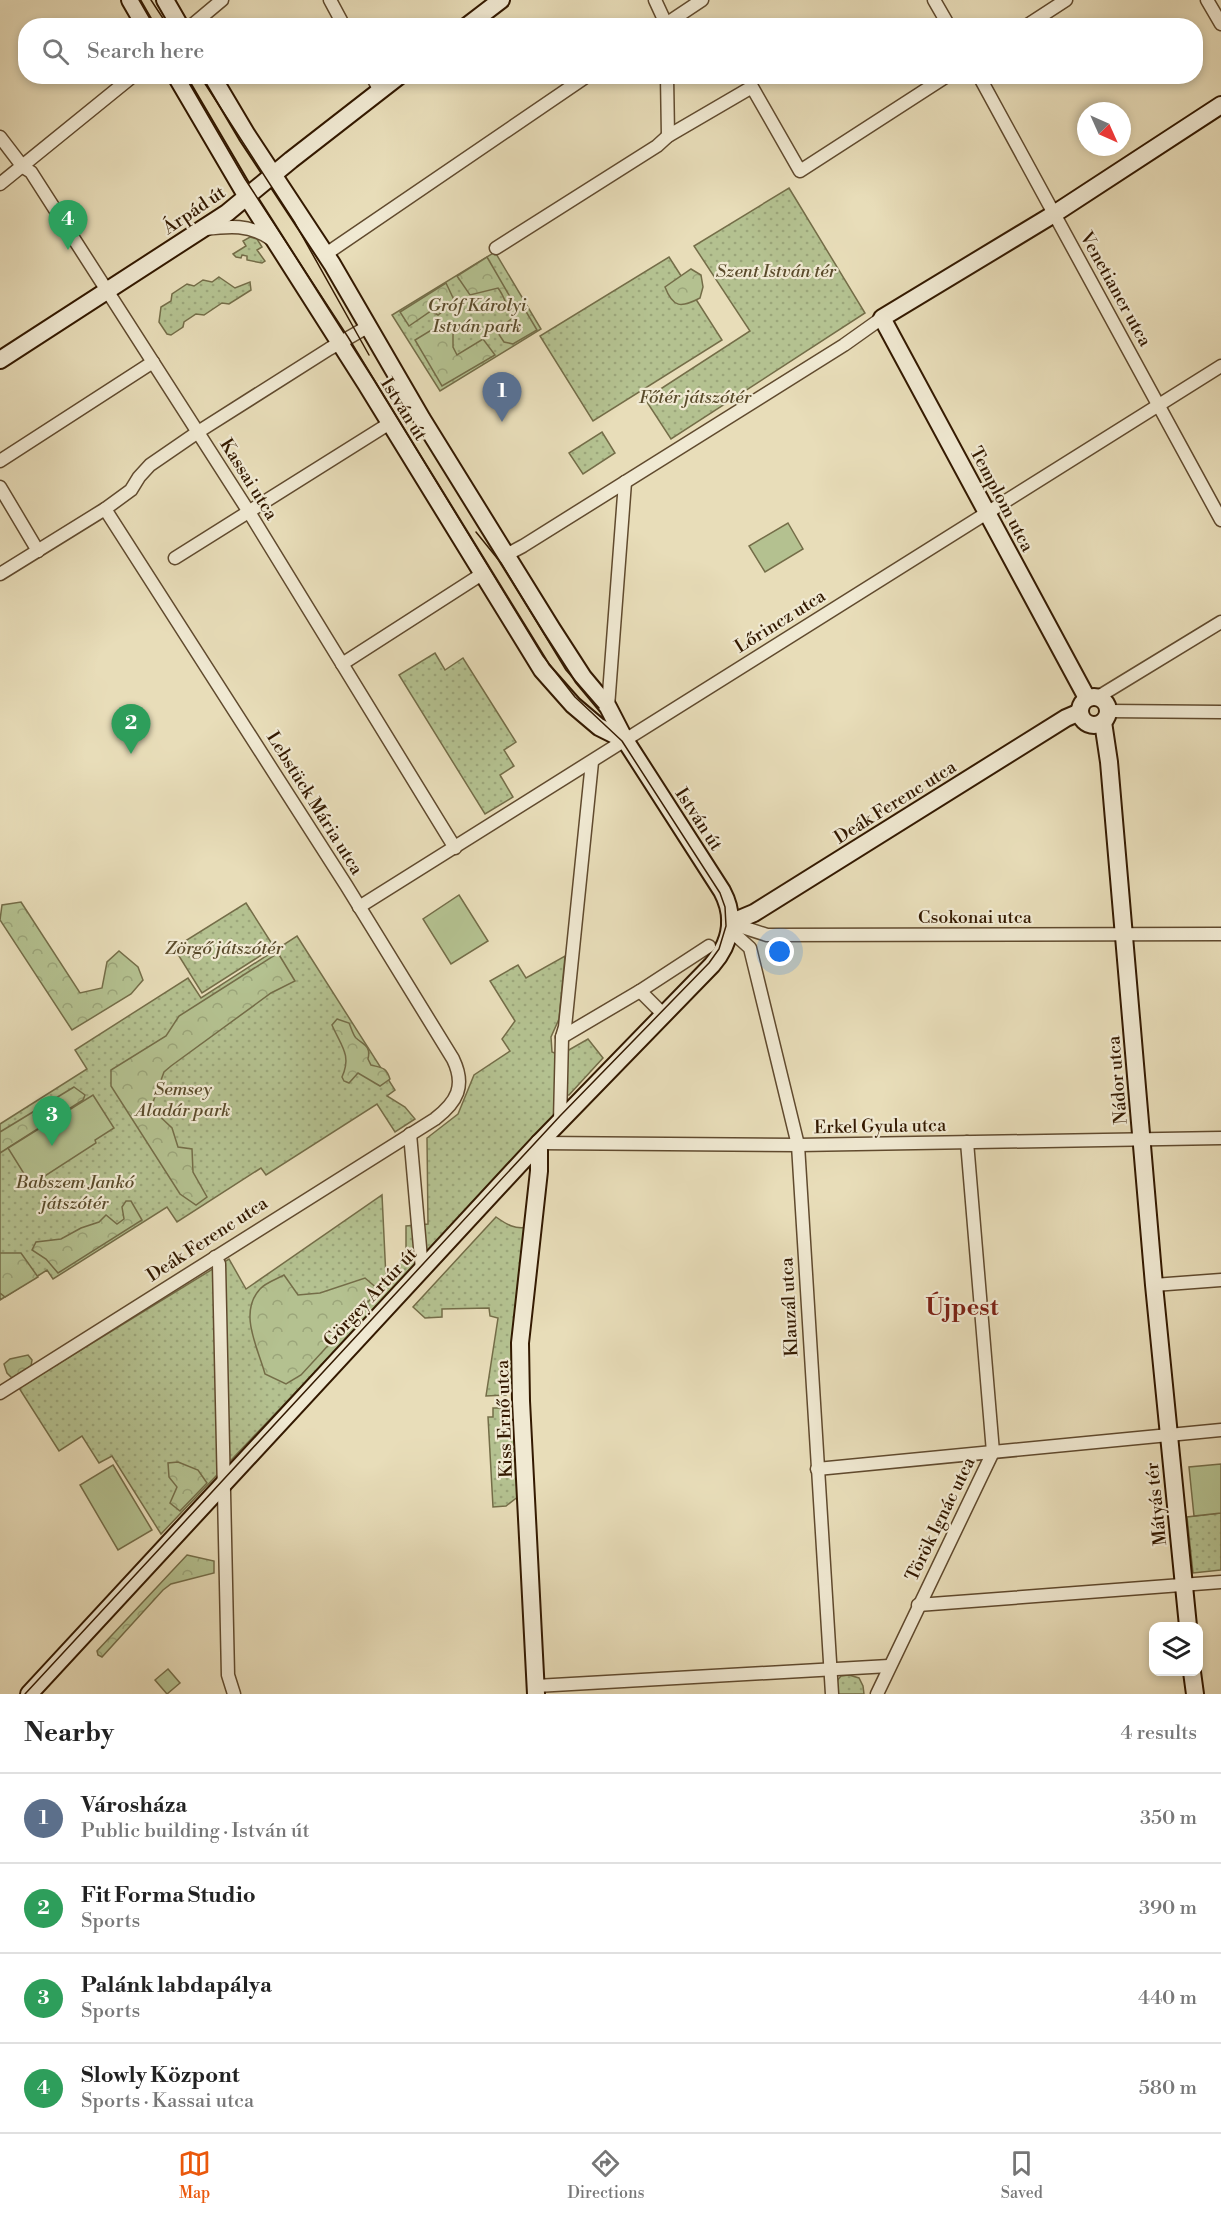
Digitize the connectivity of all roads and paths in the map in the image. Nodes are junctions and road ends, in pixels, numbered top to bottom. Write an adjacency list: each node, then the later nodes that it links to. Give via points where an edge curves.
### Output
1 (130, 0): 11 (street)
2 (165, 0): 12 (street)
3 (222, 0): 13 (street)
4 (330, 0): 14 (street)
5 (501, 0): 15 (street)
6 (655, 0): 16 (street)
7 (702, 0): 17 (street)
8 (934, 0): 18 (street)
9 (1066, 0): 19 (street)
10 (1207, 0): 20 (street)
11 (140, 18)
12 (175, 18)
13 (201, 18)
14 (340, 18)
15 (477, 18)
16 (662, 18)
17 (675, 18)
18 (944, 18)
19 (1038, 18)
20 (1221, 24)
21 (123, 84): 32 (street)
22 (181, 84): 35 (street, István út)
23 (217, 84): 33 (street, István út)
24 (376, 84): 33 (street, Árpád út)
25 (575, 84): 40 (street)
26 (667, 84): 30 (street)
27 (935, 84): 30 (street, via 800,171 752,87)
28 (983, 84): 36 (street, Venetianer utca)
29 (1221, 105): 36 (street)
30 (668, 135): 39 (street, via 657,146)
31 (0, 137): 32 (street, Kassai utca)
32 (23, 166): 34 (street); 41 (street, Kassai utca, via 31,172)
33 (273, 175): 35 (street, Árpád út); 40 (street, István út)
34 (0, 184)
35 (247, 197): 37 (street, Árpád út); 38 (street, István út)
36 (1054, 213): 42 (street); 48 (street, Venetianer utca)
37 (204, 229): 38 (street, via 249,228); 41 (street, Árpád út)
38 (278, 243): 44 (street, István út)
39 (495, 248)
40 (326, 254): 43 (street, István út)
41 (107, 292): 45 (street, Árpád út); 46 (street, Kassai utca)
42 (882, 318): 52 (street); 56 (street, Templom utca)
43 (369, 326): 44 (street); 59 (street, István út)
44 (338, 343): 49 (street, István út); 50 (street)
45 (0, 360)
46 (153, 362): 50 (street, Kassai utca); 51 (street)
47 (1221, 366): 48 (street, Lőrincz utca)
48 (1159, 406): 56 (street, Lőrincz utca); 57 (street, Venetianer utca)
49 (390, 423): 55 (street); 62 (street, István út)
50 (198, 432): 54 (street, via 150,465 131,490); 55 (street, Kassai utca)
51 (0, 461)
52 (625, 482): 59 (street); 66 (street)
53 (0, 487): 58 (street)
54 (105, 509): 58 (street); 72 (street, Lebstück Mária utca)
55 (249, 512): 60 (street); 64 (street, Kassai utca)
56 (988, 514): 65 (street, Templom utca); 69 (street, Lőrincz utca)
57 (1221, 520)
58 (38, 551): 61 (street)
59 (506, 555): 66 (street, István út, via 583,677)
60 (175, 558)
61 (0, 574)
62 (482, 574): 64 (street); 69 (street, István út, via 558,690 599,727)
63 (1221, 622): 65 (street, Deák Ferenc utca)
64 (342, 664): 71 (street, Kassai utca)
65 (1089, 702): 68 (street, Nádor utca, via 1107,705); 68 (street, via 1086,722 1097,725); 73 (street, Deák Ferenc utca)
66 (608, 707): 69 (street, István út)
67 (1221, 712): 68 (street)
68 (1105, 717): 76 (street, Nádor utca)
69 (625, 740): 70 (street, Lőrincz utca); 73 (street, István út, via 722,891 730,910)
70 (592, 762): 71 (street, Lőrincz utca); 81 (street)
71 (455, 848): 72 (street, Lőrincz utca)
72 (359, 907): 82 (street, Lebstück Mária utca, via 457,1067 456,1097)
73 (730, 927): 75 (street, Csokonai utca); 78 (street); 80 (street, Görgey Artúr út, via 716,960)
74 (1221, 934): 76 (street, Csokonai utca)
75 (767, 935): 76 (street, Csokonai utca); 78 (street)
76 (1124, 935): 86 (street, Nádor utca)
77 (709, 946): 79 (street)
78 (750, 948): 89 (street, Klauzál utca)
79 (640, 991): 80 (street); 81 (street)
80 (663, 1014): 83 (street, Görgey Artúr út)
81 (562, 1037): 83 (street)
82 (435, 1119): 84 (street, Deák Ferenc utca)
83 (560, 1121): 88 (street, Görgey Artúr út)
84 (410, 1134): 90 (street, Deák Ferenc utca); 91 (street)
85 (1221, 1138): 86 (street, Erkel Gyula utca)
86 (1141, 1139): 87 (street, Erkel Gyula utca); 93 (street, Nádor utca)
87 (967, 1142): 89 (street, Erkel Gyula utca); 97 (street, Török Ignác utca)
88 (539, 1143): 89 (street, Erkel Gyula utca); 91 (street, Görgey Artúr út); 107 (street, Kiss Ernő utca, via 520,1343)
89 (798, 1145): 98 (street, Klauzál utca)
90 (215, 1257): 94 (street, Deák Ferenc utca); 99 (street, via 219,1264)
91 (422, 1270): 99 (street, Görgey Artúr út)
92 (1221, 1280): 93 (street)
93 (1154, 1285): 96 (street, Nádor utca)
94 (0, 1393)
95 (1221, 1430): 96 (street)
96 (1169, 1435): 97 (street); 101 (street, Mátyás tér)
97 (993, 1452): 98 (street); 102 (street, Török Ignác utca)
98 (816, 1469): 105 (street, Klauzál utca)
99 (223, 1483): 108 (street, Görgey Artúr út); 109 (street, via 228,1675)
100 (1221, 1582): 101 (street)
101 (1184, 1585): 102 (street); 103 (street)
102 (918, 1605): 104 (street, Török Ignác utca)
103 (1188, 1622)
104 (889, 1666): 105 (street); 111 (street, Török Ignác utca)
105 (830, 1668): 107 (street); 110 (street, Klauzál utca)
106 (1193, 1676): 112 (street)
107 (536, 1690)
108 (30, 1694)
109 (234, 1694)
110 (832, 1694)
111 (877, 1694)
112 (1195, 1694)

